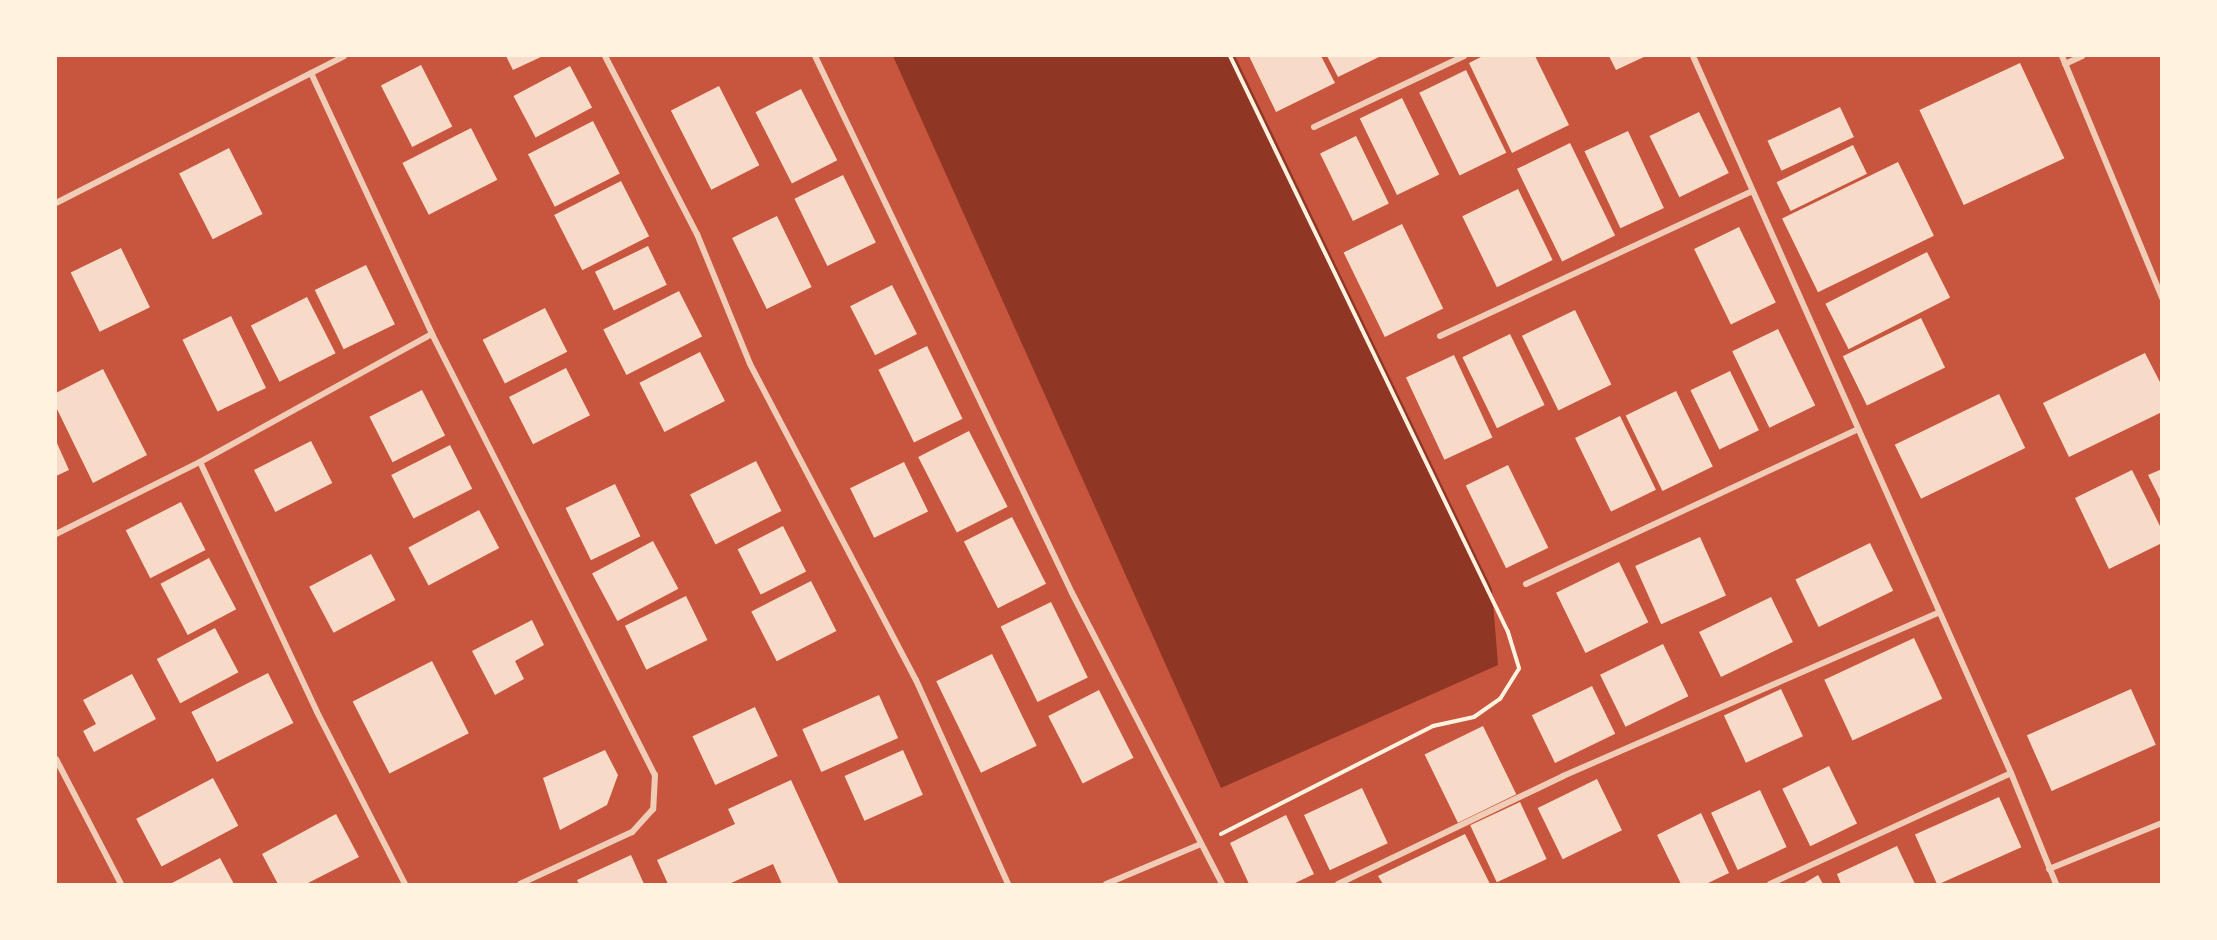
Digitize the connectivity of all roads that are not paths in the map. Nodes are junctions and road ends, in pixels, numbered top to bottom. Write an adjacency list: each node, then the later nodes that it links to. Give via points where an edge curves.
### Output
1 (344, 56): 9 (street)
2 (605, 56): 29 (street, via 697,234 750,364 915,680)
3 (815, 56): 24 (street, via 1072,593)
4 (1464, 56): 10 (street)
5 (1693, 56): 11 (street)
6 (2062, 56): 8 (street)
7 (2082, 56): 8 (street)
8 (2065, 63): 13 (street)
9 (311, 73): 12 (street); 14 (street)
10 (1314, 127)
11 (1752, 191): 15 (street); 16 (street)
12 (56, 203)
13 (2162, 298)
14 (432, 334): 17 (street); 28 (street, via 655,775 653,809 632,832)
15 (1440, 336)
16 (1857, 430): 19 (street); 20 (street)
17 (200, 462): 18 (street); 27 (street, via 317,712)
18 (56, 534)
19 (1526, 584)
20 (1937, 613): 22 (street); 32 (street, via 1563,776)
21 (56, 759): 26 (street)
22 (2011, 773): 25 (street); 33 (street)
23 (2162, 823): 25 (street)
24 (1202, 844): 30 (street); 31 (street)
25 (2049, 869): 34 (street)
26 (121, 885)
27 (405, 885)
28 (520, 885)
29 (1008, 885)
30 (1106, 885)
31 (1222, 885)
32 (1338, 885)
33 (1770, 885)
34 (2056, 885)

